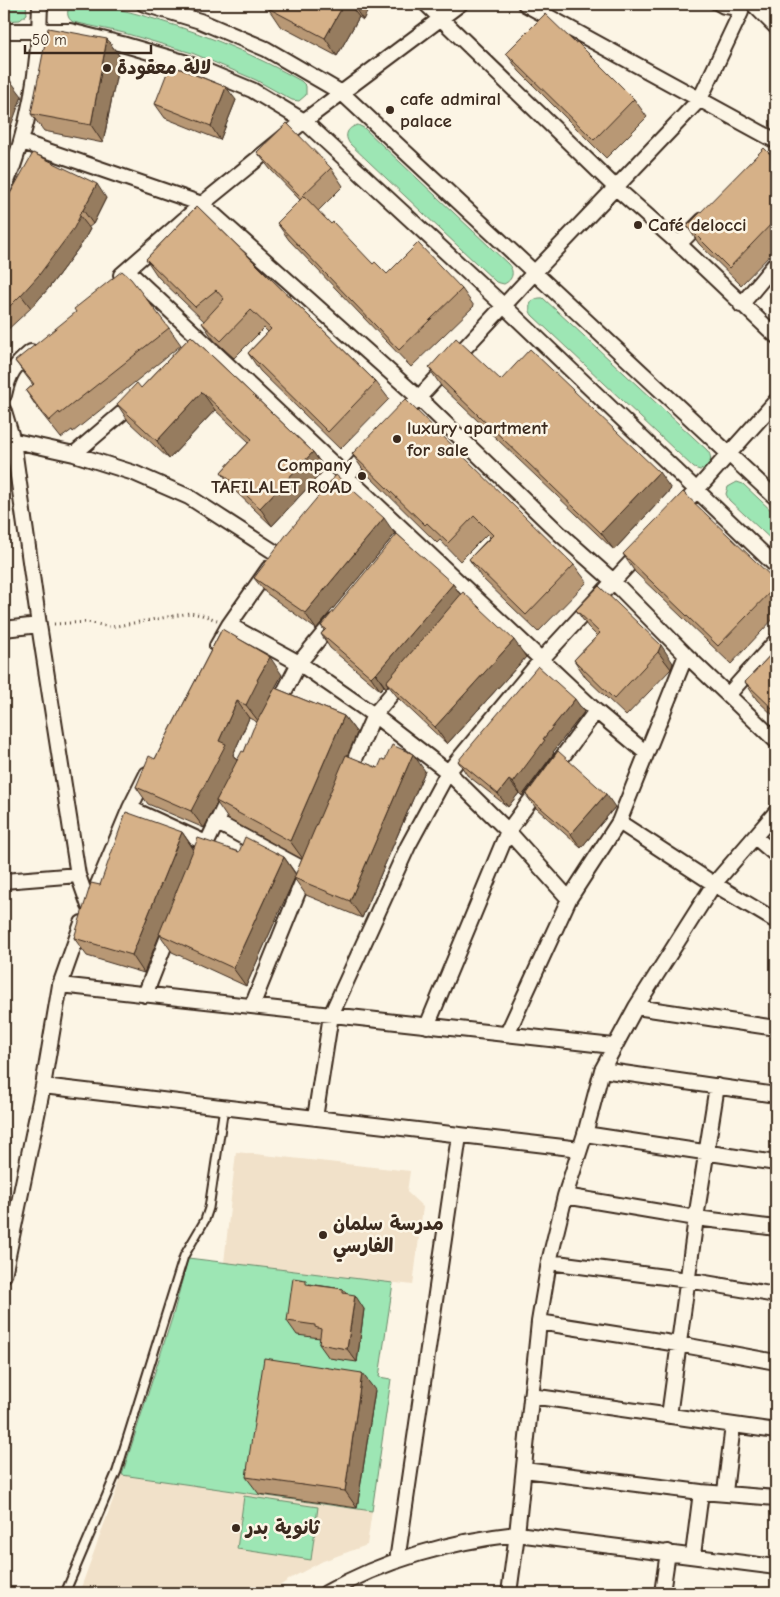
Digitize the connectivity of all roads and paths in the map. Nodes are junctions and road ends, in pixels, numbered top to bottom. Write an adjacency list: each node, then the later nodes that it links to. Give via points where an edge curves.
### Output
1 (40, 4): 11 (street)
2 (144, 4): 13 (street, via 200,21 266,49)
3 (426, 4): 9 (street)
4 (460, 4): 9 (street)
5 (525, 4): 14 (street)
6 (714, 4): 8 (lane, via 722,9)
7 (753, 4): 8 (lane); 10 (street)
8 (741, 12): 14 (street)
9 (441, 19): 13 (street); 18 (street)
10 (776, 28)
11 (40, 30): 12 (street); 15 (street, via 70,32 187,63 252,90); 16 (street, via 35,77)
12 (4, 31)
13 (342, 93): 15 (street); 25 (street)
14 (700, 98): 17 (street); 18 (street)
15 (304, 122): 20 (street); 28 (street)
16 (22, 142): 19 (street); 20 (street)
17 (774, 145)
18 (615, 187): 22 (street); 25 (street)
19 (4, 189)
20 (202, 204): 24 (street); 33 (street)
21 (714, 208): 22 (street)
22 (679, 244): 27 (street)
23 (776, 263): 27 (street)
24 (127, 270): 26 (street); 41 (street, via 200,346)
25 (534, 273): 28 (street); 40 (street)
26 (112, 283)
27 (741, 305): 29 (street)
28 (504, 306): 33 (street); 42 (street)
29 (776, 336)
30 (45, 340): 32 (street, via 15,366)
31 (146, 392): 39 (street)
32 (4, 395)
33 (418, 398): 36 (street); 48 (street)
34 (776, 402): 40 (street)
35 (4, 411): 37 (street)
36 (392, 426)
37 (8, 439): 39 (street); 50 (street)
38 (379, 440): 41 (street)
39 (74, 454): 51 (street, via 134,472 189,497 282,551)
40 (729, 455): 42 (street); 43 (street)
41 (346, 475): 44 (street); 56 (street, via 404,538)
42 (697, 490): 45 (street); 47 (street)
43 (776, 498)
44 (322, 504)
45 (665, 525)
46 (652, 539): 48 (street)
47 (776, 566)
48 (613, 581): 54 (street); 56 (street)
49 (344, 610): 57 (street)
50 (39, 625): 51 (path, via 87,622 112,627 190,613 202,614); 52 (street); 78 (street)
51 (229, 625): 55 (street); 57 (street)
52 (4, 629)
53 (776, 641): 59 (street)
54 (686, 655): 59 (street); 64 (street)
55 (210, 656)
56 (541, 660): 60 (street); 66 (street)
57 (299, 663): 61 (street); 62 (street)
58 (411, 671): 61 (street)
59 (728, 695): 63 (street)
60 (596, 711): 64 (street); 73 (street)
61 (374, 715): 66 (street); 68 (street)
62 (272, 716)
63 (776, 741)
64 (646, 752): 72 (street)
65 (152, 765): 69 (street)
66 (448, 772): 73 (street); 89 (street, via 408,846)
67 (239, 778): 71 (street)
68 (342, 788)
69 (130, 808): 75 (street); 82 (street)
70 (776, 812): 74 (street)
71 (216, 822): 75 (street); 87 (street, via 309,866)
72 (619, 822): 80 (street); 81 (street)
73 (508, 831): 81 (street); 90 (street)
74 (755, 837): 76 (street); 80 (street)
75 (206, 843): 77 (street)
76 (776, 856)
77 (195, 870)
78 (78, 875): 79 (street); 82 (street)
79 (4, 882)
80 (714, 884): 84 (street); 88 (street)
81 (569, 899): 92 (street)
82 (89, 906): 85 (street)
83 (177, 914): 86 (street)
84 (776, 920)
85 (60, 985): 86 (street); 95 (street)
86 (144, 995): 87 (street)
87 (252, 1006): 89 (street)
88 (636, 1007): 91 (street); 93 (street)
89 (330, 1015): 90 (street); 99 (street)
90 (426, 1026): 92 (street)
91 (776, 1028)
92 (507, 1034): 93 (street)
93 (614, 1046): 94 (street)
94 (602, 1070): 96 (street); 100 (street)
95 (43, 1086): 98 (street); 109 (street)
96 (717, 1086): 97 (street); 103 (street)
97 (776, 1095)
98 (224, 1108): 99 (street); 128 (lane, via 210,1208 184,1256 117,1472)
99 (315, 1118): 101 (street)
100 (585, 1134): 102 (street); 103 (street)
101 (459, 1136): 102 (street); 126 (street)
102 (580, 1149): 105 (street)
103 (706, 1152): 104 (street); 106 (street)
104 (776, 1163)
105 (566, 1196): 106 (street); 108 (street)
106 (696, 1218): 107 (street); 110 (street)
107 (776, 1228)
108 (549, 1262): 110 (street); 112 (street)
109 (4, 1275)
110 (688, 1280): 111 (street); 113 (street)
111 (776, 1295)
112 (540, 1322): 113 (street); 115 (street)
113 (678, 1344): 114 (street); 116 (street)
114 (776, 1362)
115 (530, 1396): 116 (street); 119 (street)
116 (669, 1416): 117 (street)
117 (733, 1425): 118 (street); 121 (street)
118 (776, 1431)
119 (524, 1470): 120 (street); 123 (street)
120 (701, 1492): 121 (street); 125 (street)
121 (725, 1492): 122 (street)
122 (776, 1498)
123 (517, 1534): 124 (street); 126 (street, via 486,1537); 130 (street)
124 (668, 1552): 125 (street); 131 (street)
125 (693, 1555): 127 (street)
126 (397, 1561): 129 (street)
127 (776, 1567)
128 (65, 1593)
129 (326, 1593)
130 (509, 1593)
131 (662, 1593)

